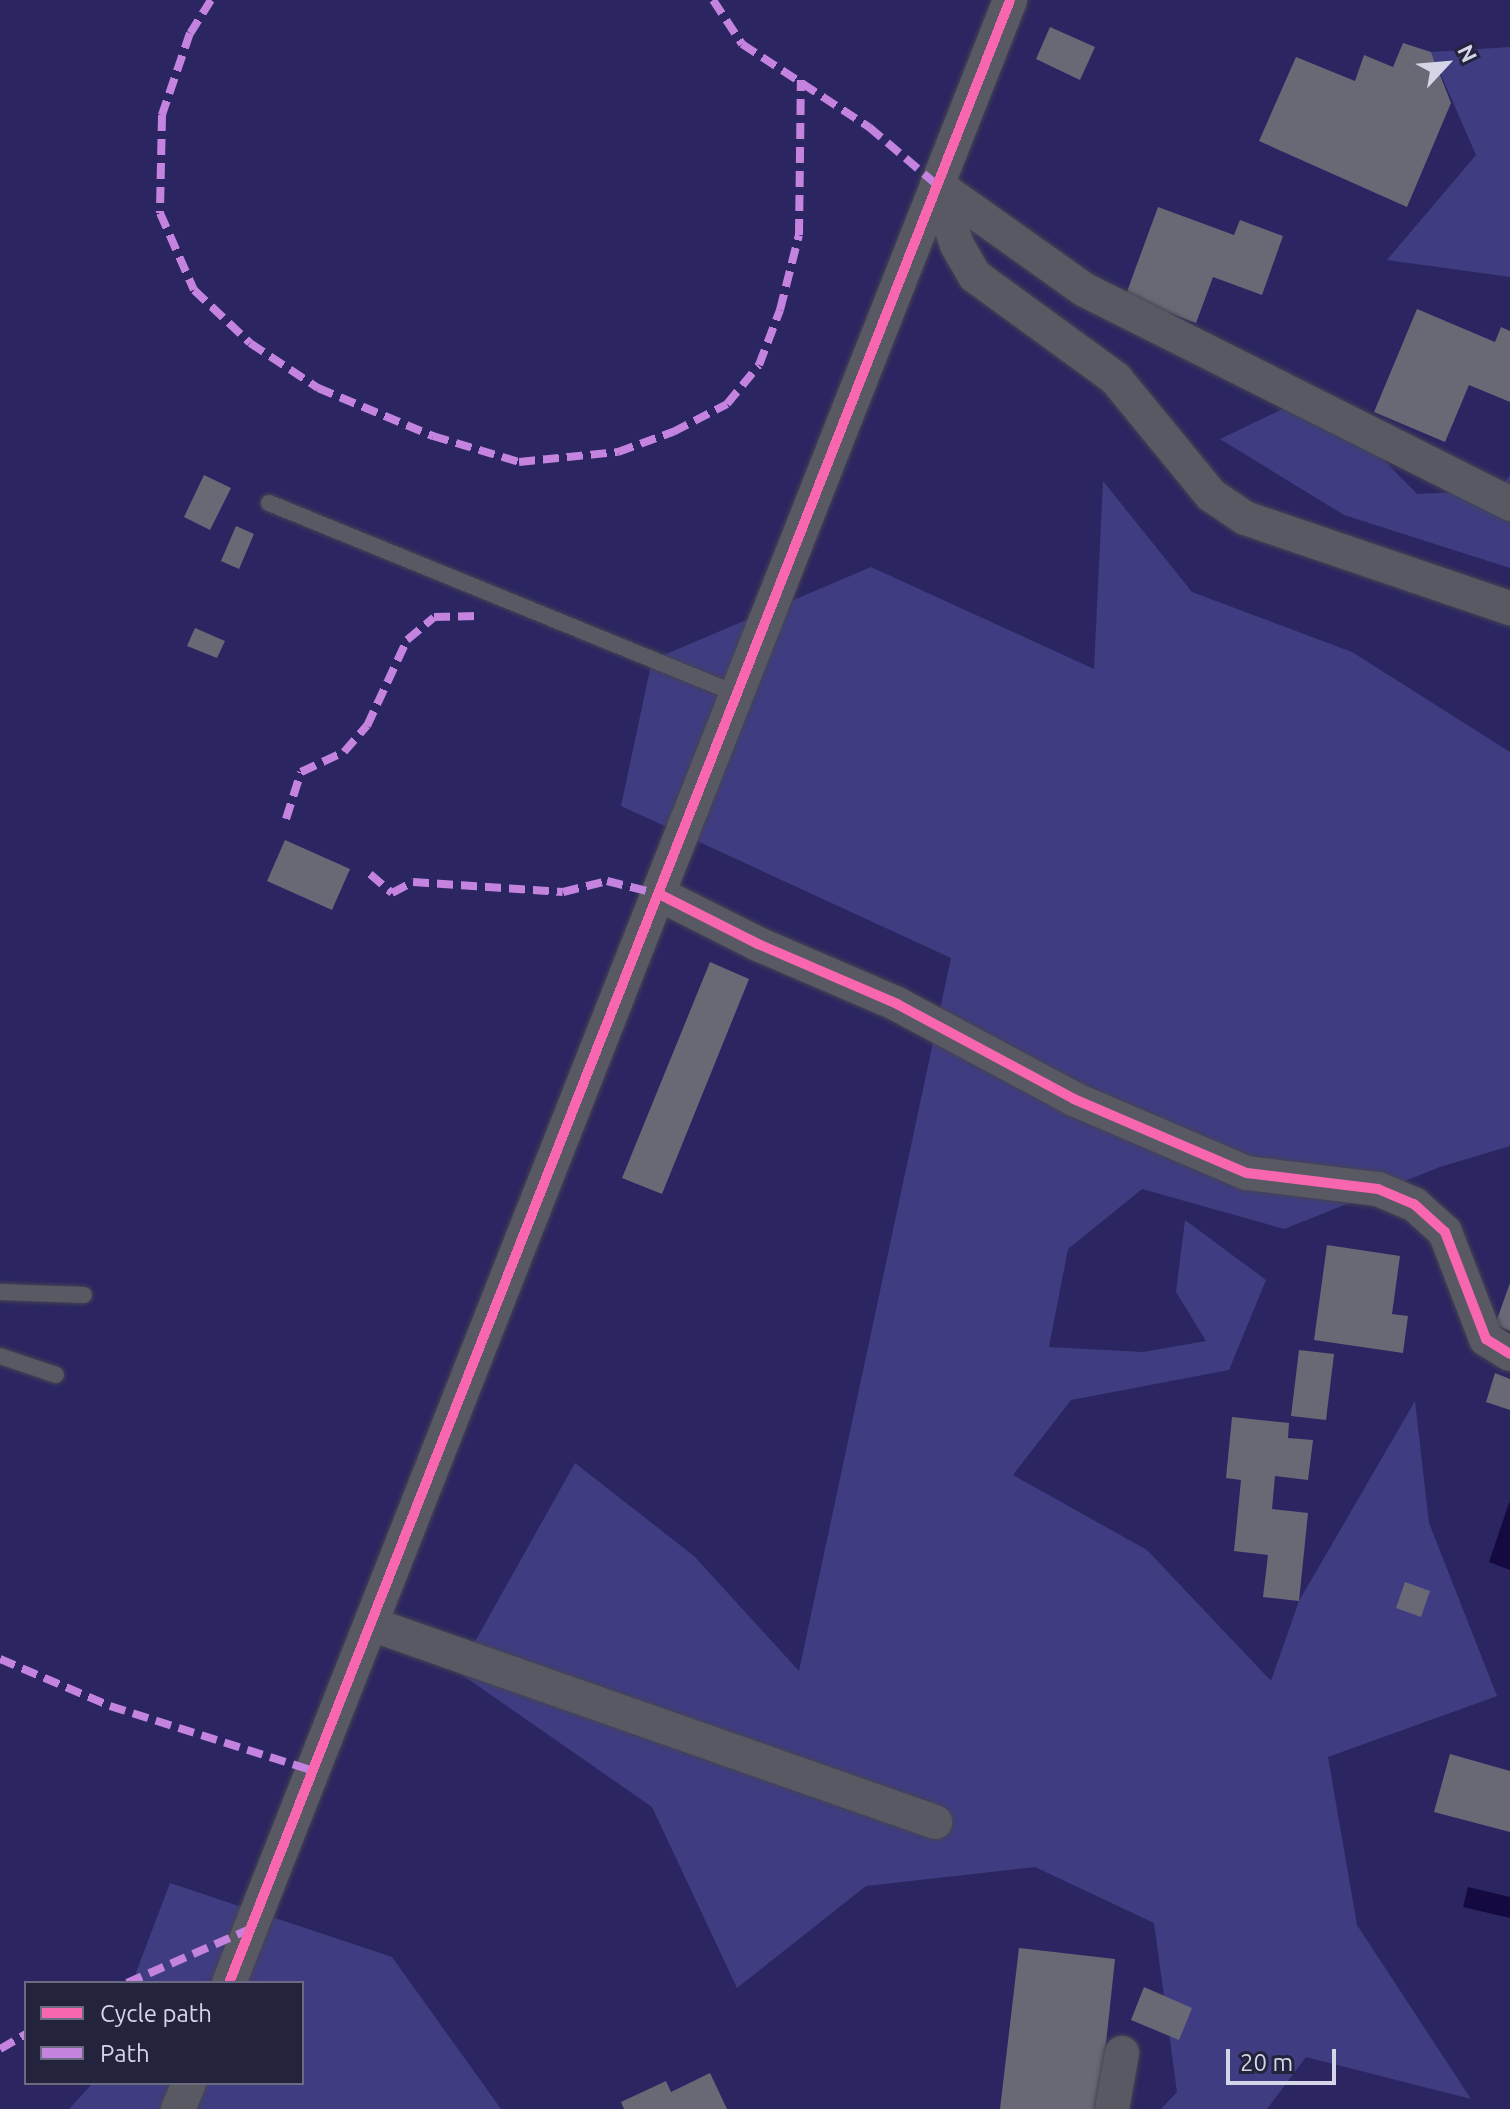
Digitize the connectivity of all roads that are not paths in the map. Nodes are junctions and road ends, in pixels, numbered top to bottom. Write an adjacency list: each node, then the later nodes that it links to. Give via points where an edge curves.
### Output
1 (1010, 0): 2 (street)
2 (937, 185): 4 (street, via 1085,290); 5 (street, via 957,245 975,276 1116,379 1211,495 1245,518); 6 (street)
3 (269, 503): 6 (lane)
4 (1510, 504)
5 (1510, 608)
6 (737, 694): 7 (street)
7 (659, 894): 10 (street, via 897,1004 1074,1099 1247,1173 1378,1189 1414,1204 1445,1232 1486,1339); 13 (street)
8 (0, 1292): 9 (lane)
9 (84, 1295)
10 (1510, 1354)
11 (0, 1356): 12 (lane)
12 (56, 1375)
13 (371, 1624): 14 (street); 15 (street)
14 (935, 1822)
15 (230, 1981)
16 (1122, 2053): 19 (street)
17 (188, 2085): 18 (street)
18 (178, 2109)
19 (1112, 2109)

